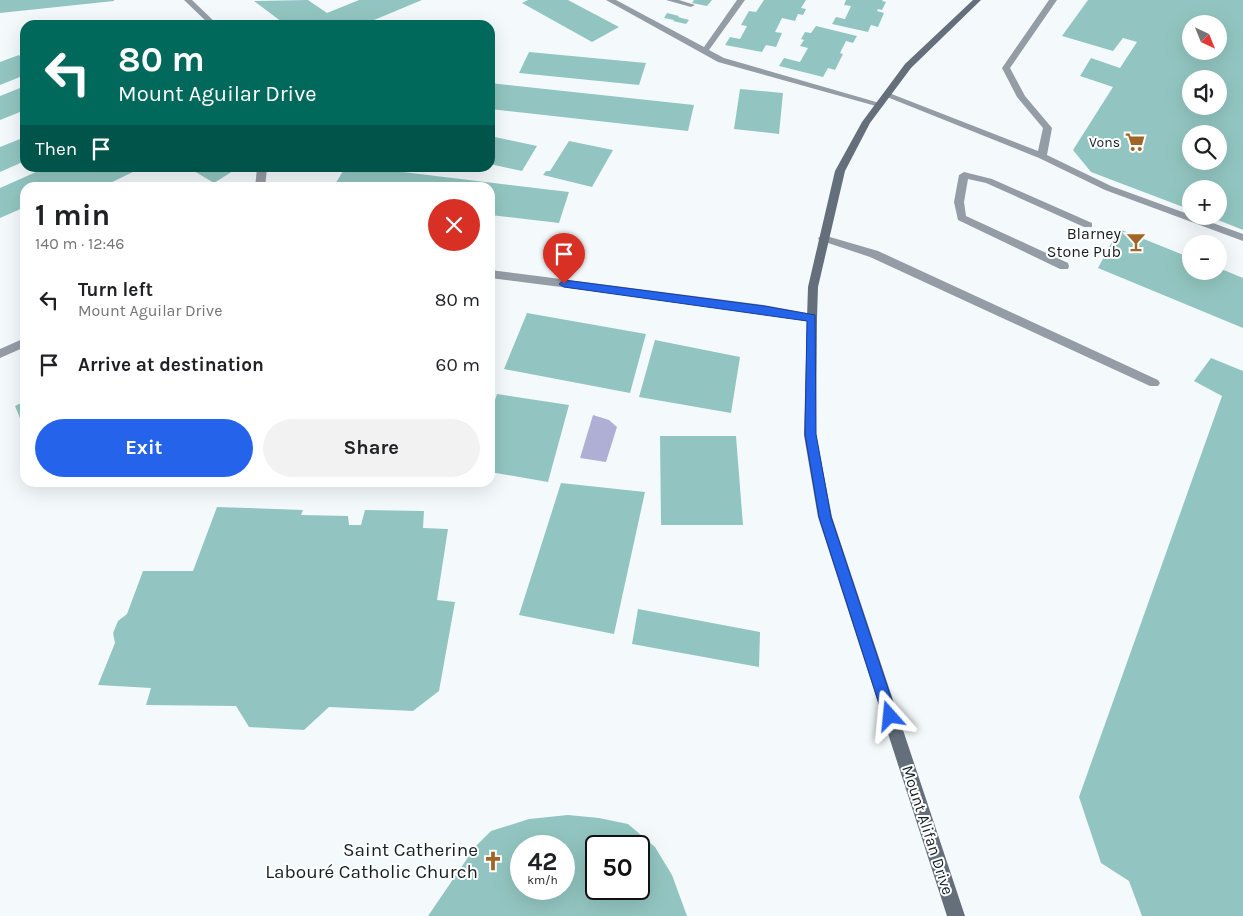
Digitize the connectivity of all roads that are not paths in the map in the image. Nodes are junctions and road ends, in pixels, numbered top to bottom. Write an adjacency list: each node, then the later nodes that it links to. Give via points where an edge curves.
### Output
1 (188, 0): 8 (street)
2 (610, 0): 9 (street)
3 (670, 0): 7 (street)
4 (741, 0): 9 (street)
5 (977, 0): 10 (main road, Mount Alifan Drive, via 908,66)
6 (1053, 0): 12 (street, via 1006,68 1021,96 1048,128)
7 (691, 5)
8 (209, 20)
9 (705, 51): 11 (street, via 721,60 756,71)
10 (886, 95): 11 (main road, Mount Alifan Drive); 12 (street)
11 (879, 104): 14 (main road, Mount Alifan Drive, via 840,172)
12 (1042, 156): 15 (street, via 1108,188)
13 (1088, 225): 16 (street, via 989,181 964,175 961,218)
14 (823, 238): 18 (main road, Mount Alifan Drive, via 813,287); 21 (street, via 874,254)
15 (1243, 238)
16 (1064, 266)
17 (495, 275): 18 (street)
18 (812, 318): 22 (main road, Mount Alifan Drive, via 810,434 825,517)
19 (20, 344): 20 (street)
20 (0, 354)
21 (1154, 383)
22 (956, 916)

